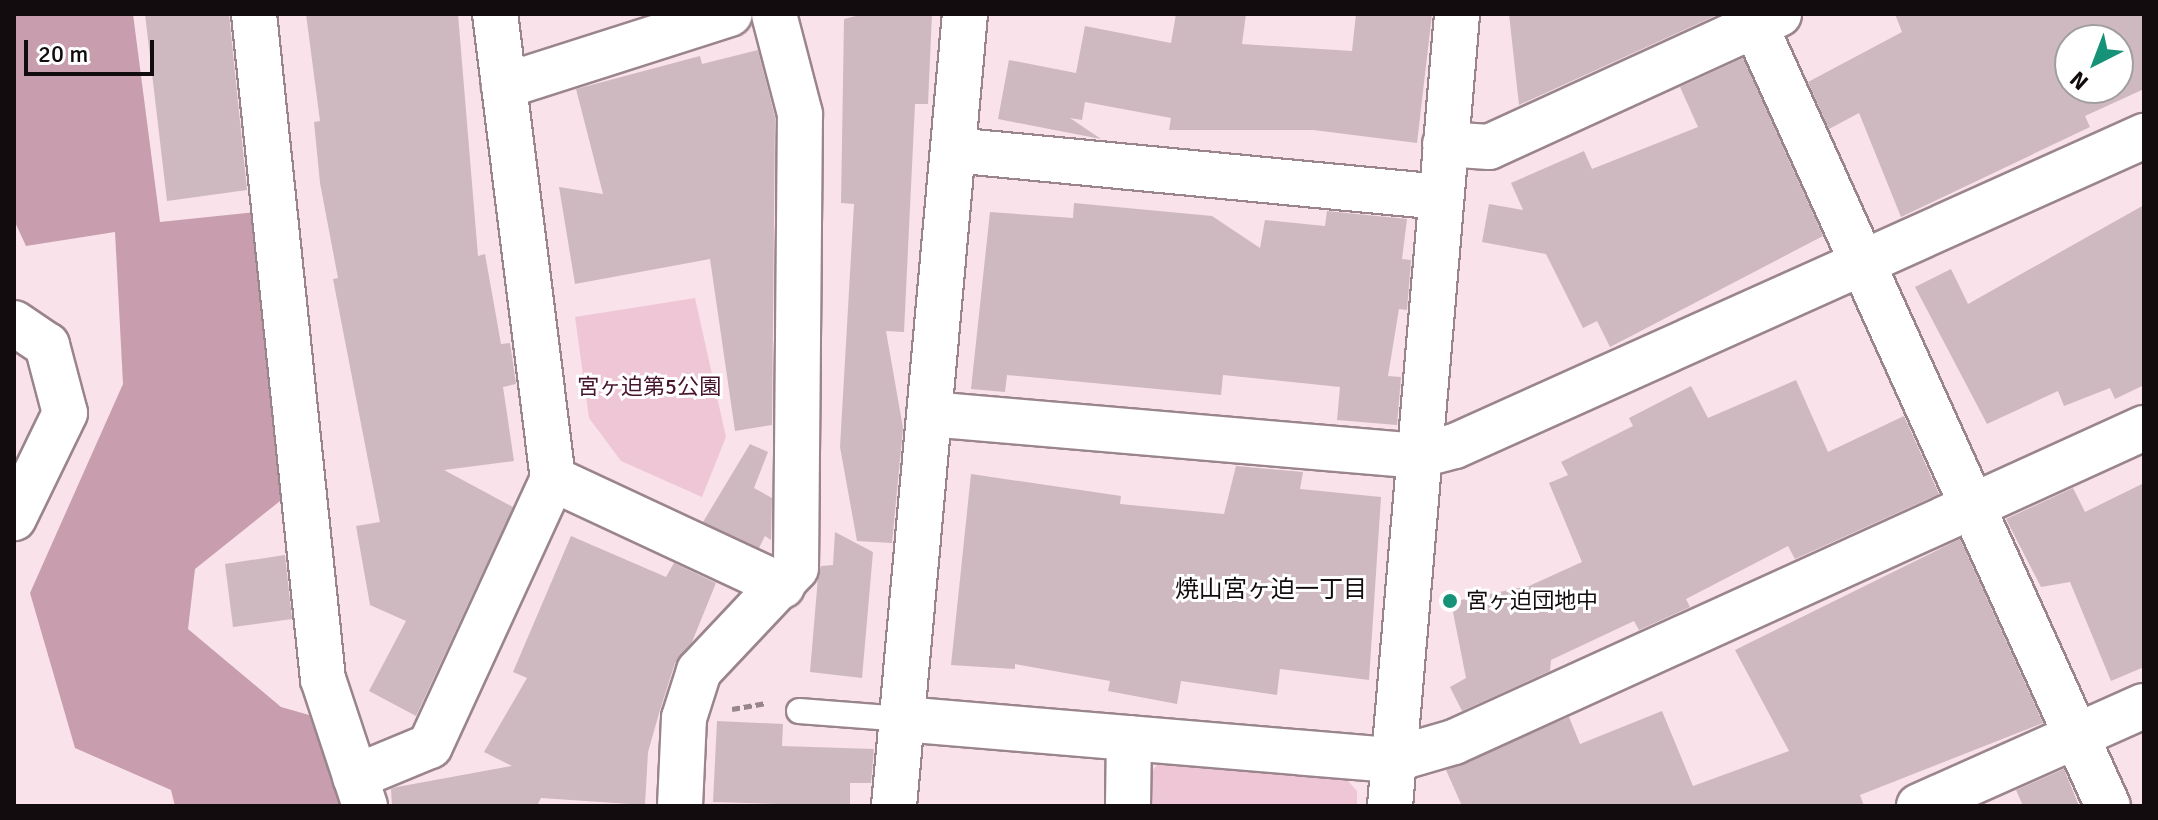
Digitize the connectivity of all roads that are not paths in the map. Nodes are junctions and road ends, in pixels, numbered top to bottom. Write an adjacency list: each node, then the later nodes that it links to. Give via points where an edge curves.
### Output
1 (254, 14): 28 (street, via 323,679)
2 (495, 14): 8 (street)
3 (730, 14): 8 (street)
4 (774, 14): 21 (street, via 800,114 796,568)
5 (965, 14): 11 (street)
6 (1457, 14): 10 (street)
7 (1761, 18): 10 (street, via 1489,147); 13 (street)
8 (504, 86): 18 (street)
9 (2144, 136): 13 (street)
10 (1445, 144): 12 (street)
11 (953, 150): 12 (street); 15 (street)
12 (1440, 197): 17 (street)
13 (1862, 263): 17 (street, via 1455,446); 19 (street)
14 (14, 323): 20 (street, via 47,345 65,413)
15 (929, 414): 17 (street); 24 (street)
16 (2144, 428): 19 (street)
17 (1417, 456): 27 (street)
18 (553, 479): 21 (street); 28 (street, via 430,746)
19 (1972, 506): 25 (street); 27 (street, via 1454,742)
20 (14, 518)
21 (782, 586): 29 (street, via 699,671 684,718)
22 (2144, 706): 25 (street)
23 (799, 711): 24 (lane)
24 (902, 719): 26 (street); 30 (street)
25 (2076, 736): 33 (street); 34 (street)
26 (1129, 738): 27 (street); 31 (street)
27 (1392, 760): 32 (street)
28 (360, 791)
29 (680, 806)
30 (894, 806)
31 (1128, 806)
32 (1390, 806)
33 (1919, 806)
34 (2108, 806)

